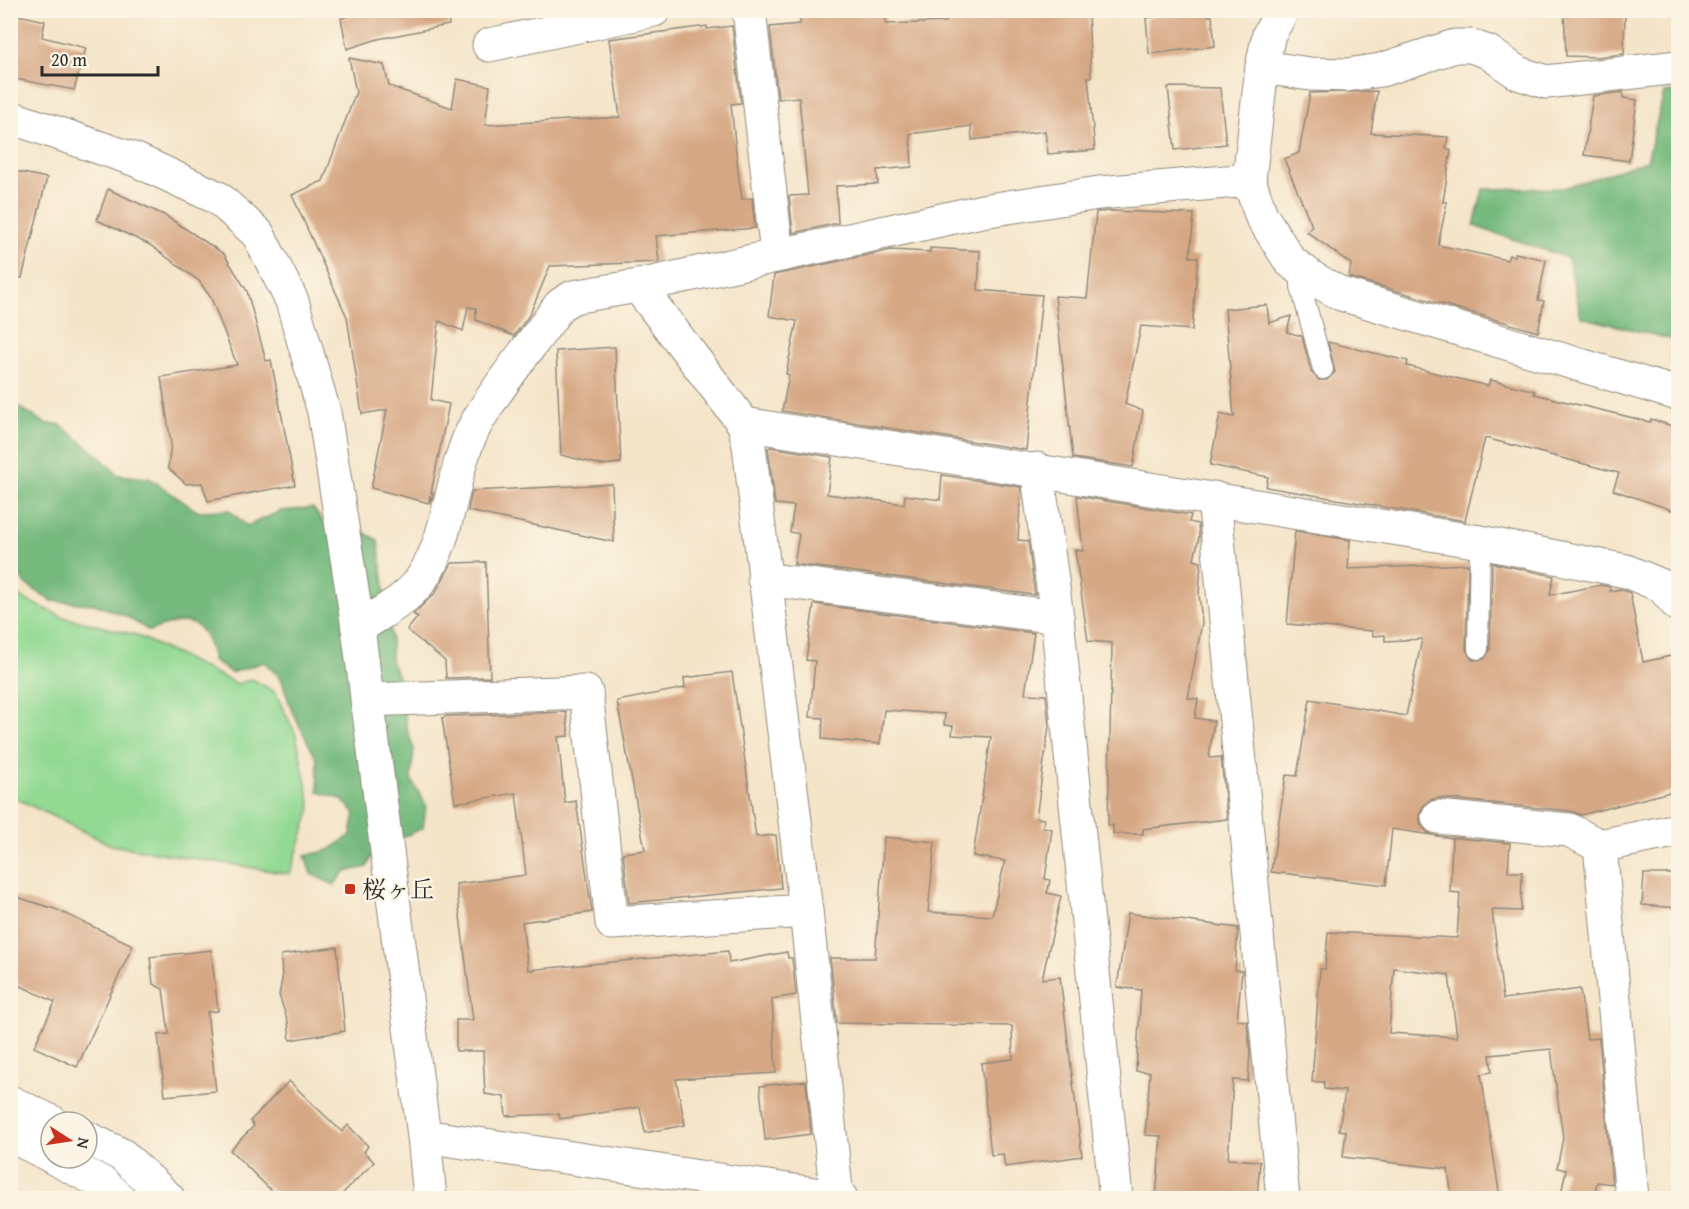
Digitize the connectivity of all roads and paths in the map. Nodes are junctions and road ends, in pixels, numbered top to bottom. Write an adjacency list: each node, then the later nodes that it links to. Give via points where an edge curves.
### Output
1 (654, 10): 4 (street)
2 (749, 10): 9 (street)
3 (1268, 18): 5 (street)
4 (489, 45)
5 (1262, 67): 6 (street, via 1347,75 1381,70 1455,46 1471,46 1488,52 1518,74 1546,82); 8 (street)
6 (1678, 67)
7 (10, 117): 21 (street, via 136,160 218,198 258,234 292,301 324,412)
8 (1249, 180): 9 (street, via 1099,193 982,211); 10 (street, via 1274,240)
9 (777, 254): 11 (street)
10 (1301, 270): 12 (lane, via 1301,287); 13 (street, via 1341,294)
11 (638, 286): 14 (street); 21 (street, via 573,297 560,305 477,421 462,454 434,558 419,582)
12 (1323, 369)
13 (1678, 394)
14 (744, 424): 15 (street); 18 (street, via 750,446)
15 (1037, 469): 16 (street); 20 (street)
16 (1214, 498): 17 (street); 40 (street)
17 (1480, 542): 19 (street, via 1626,571 1662,586); 22 (lane)
18 (764, 579): 20 (street); 27 (street)
19 (1678, 605)
20 (1057, 616): 39 (street)
21 (358, 628): 23 (street)
22 (1478, 649)
23 (367, 700): 27 (street, via 586,692 612,923); 31 (street)
24 (1438, 818): 26 (street, via 1569,830)
25 (1678, 831): 26 (street)
26 (1600, 846): 41 (street)
27 (806, 911): 38 (street)
28 (10, 1102): 29 (street)
29 (39, 1116)
30 (10, 1136): 33 (street)
31 (424, 1136): 37 (street); 38 (street)
32 (99, 1144): 36 (street, via 122,1155)
33 (39, 1150)
34 (77, 1170): 35 (street, via 104,1184)
35 (119, 1198)
36 (168, 1198)
37 (430, 1198)
38 (839, 1198)
39 (1116, 1198)
40 (1283, 1198)
41 (1632, 1198)

